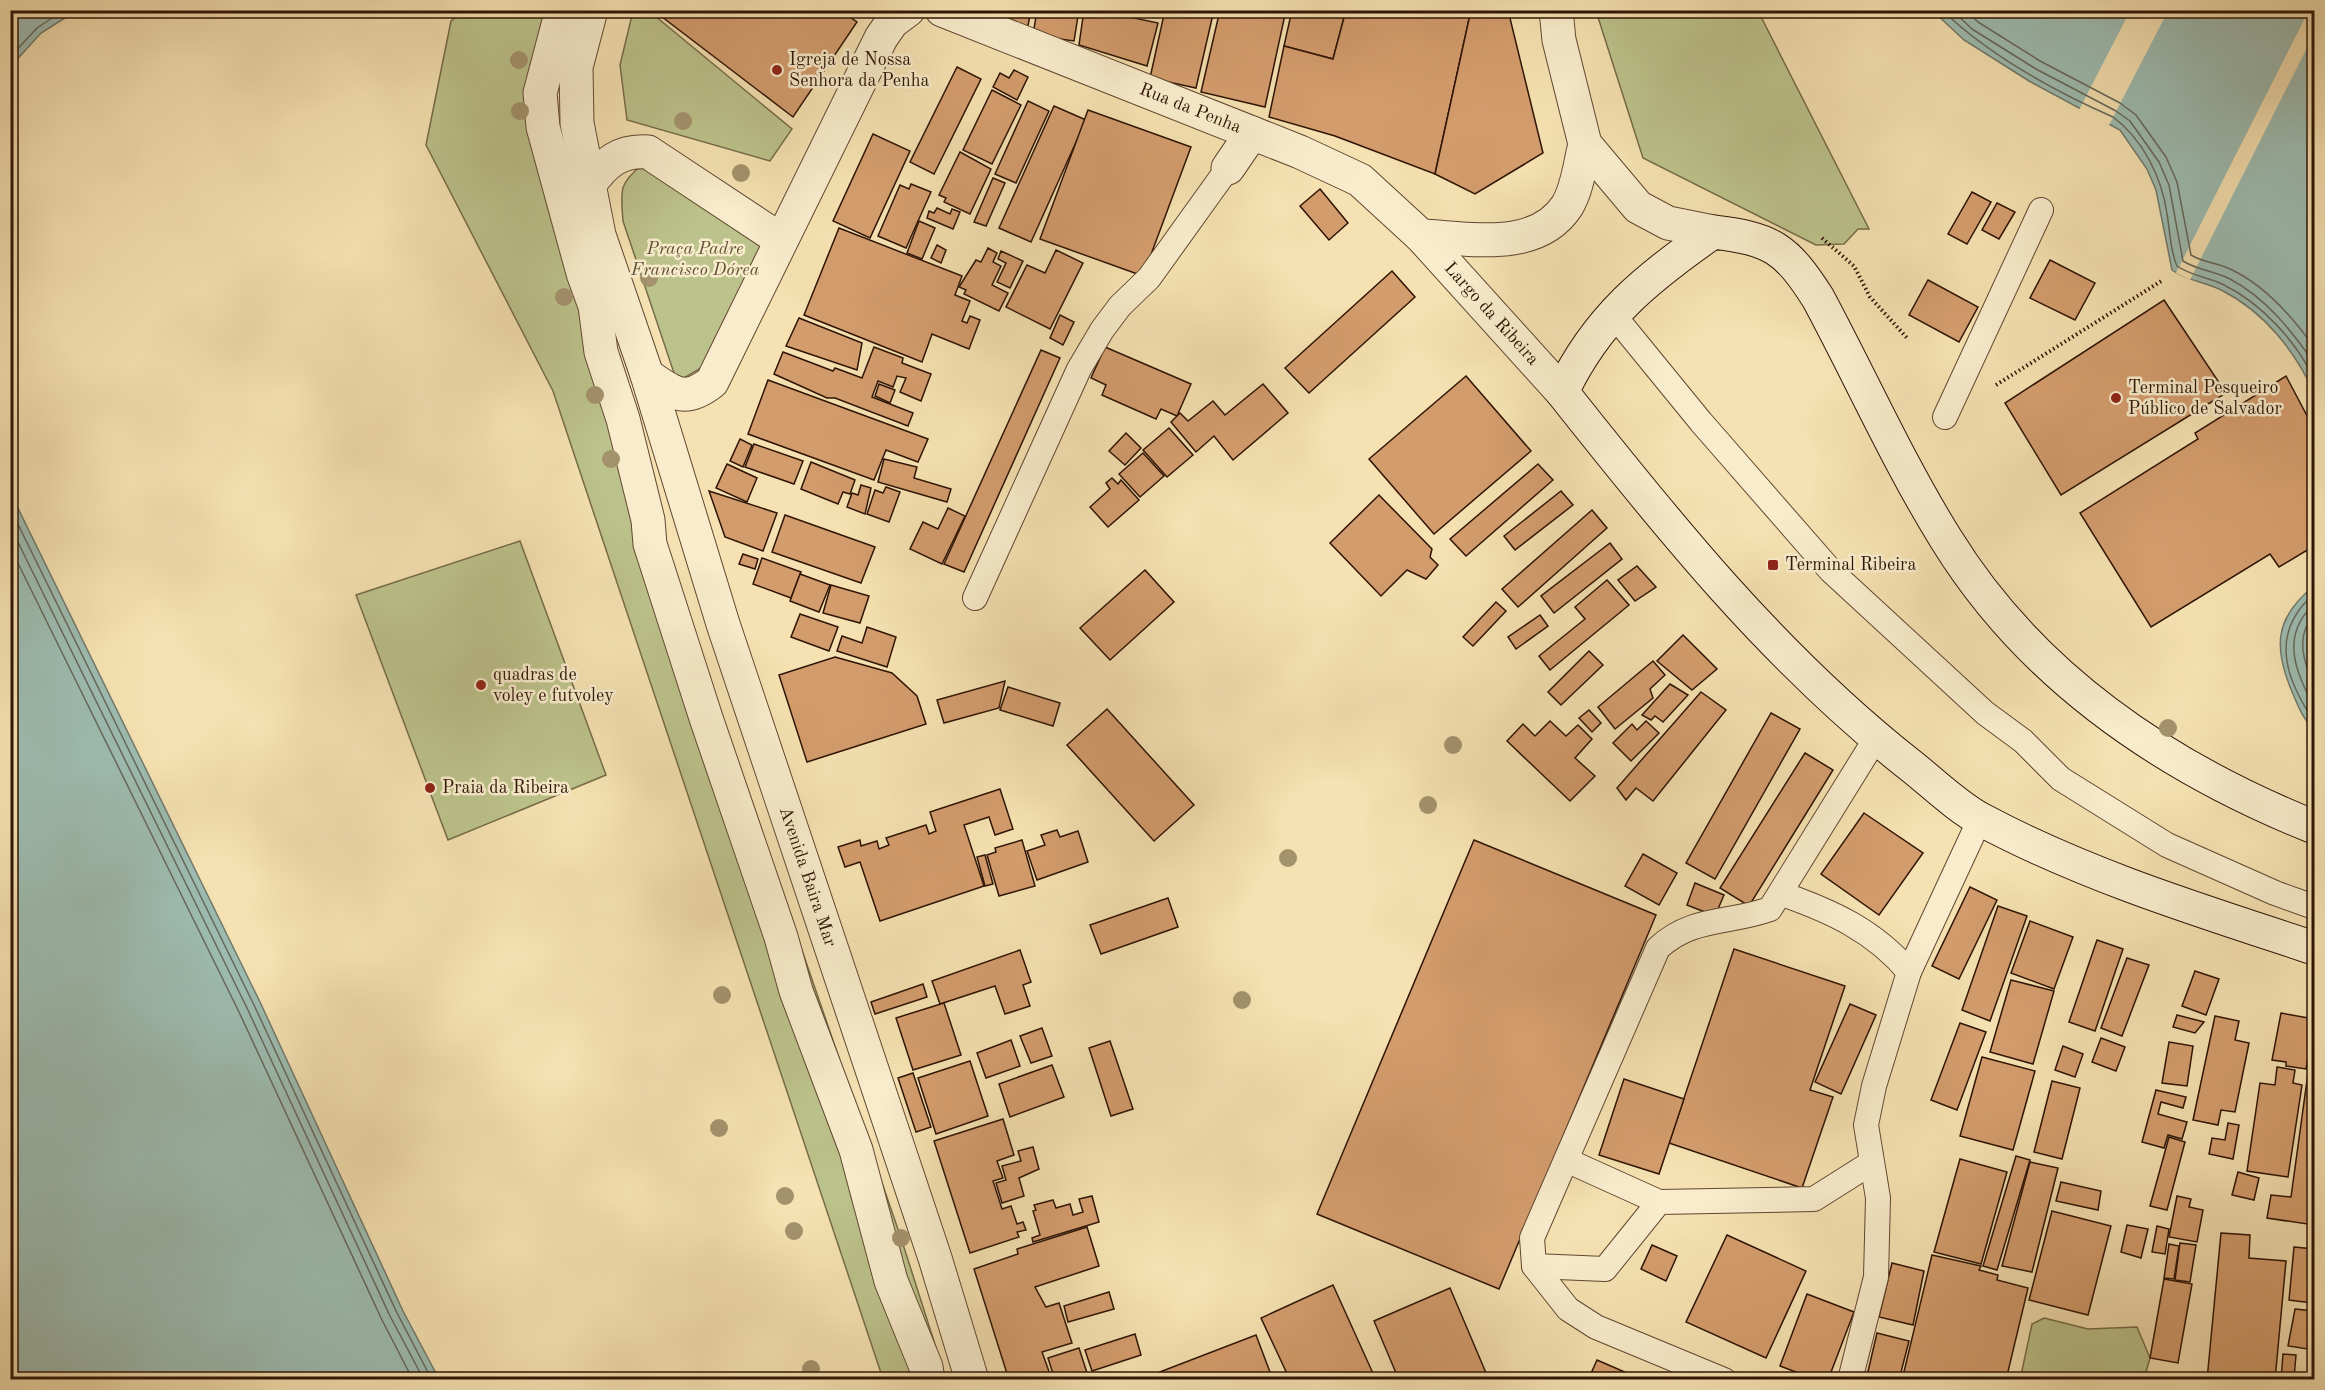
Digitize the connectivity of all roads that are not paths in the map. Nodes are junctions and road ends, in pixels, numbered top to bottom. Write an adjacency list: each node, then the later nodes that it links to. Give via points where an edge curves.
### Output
1 (562, 10): 30 (street, via 540,93 543,127 595,306 601,352 623,419 648,520 650,544 796,991 856,1150 891,1281)
2 (591, 10): 9 (street, via 576,67 577,123)
3 (908, 10): 13 (street, via 892,22 881,38)
4 (942, 10): 6 (street, Rua da Penha)
5 (1556, 10): 7 (street, via 1559,40)
6 (1252, 133): 8 (street); 12 (street, Rua da Penha, via 1360,180)
7 (1585, 144): 11 (street, via 1638,207 1668,223); 12 (street, via 1568,204 1554,221 1535,233 1489,239)
8 (1228, 168): 18 (lane, via 1149,278 1102,330 1079,369)
9 (589, 185): 13 (street, via 616,156 648,152); 15 (street, via 599,235)
10 (2041, 210): 17 (lane)
11 (1713, 232): 14 (street, via 1641,285); 21 (street, via 1749,236 1779,248 1800,269 1946,539 1983,592 2037,653 2097,707 2199,774 2250,801)
12 (1421, 236): 16 (street, Largo da Ribeira)
13 (781, 240): 15 (street, via 712,381 692,394 680,395)
14 (1612, 313): 16 (street, via 1575,364); 23 (lane, via 1831,571 2061,778 2167,845)
15 (647, 375): 31 (street, Avenida Baira Mar, via 723,624 935,1258)
16 (1562, 393): 19 (street, Largo da Ribeira, via 1718,582 1811,681)
17 (1945, 417)
18 (975, 598)
19 (1876, 738): 20 (street, Largo da Ribeira); 22 (lane)
20 (1980, 819): 24 (street, Largo da Ribeira, via 2133,886); 25 (lane)
21 (2314, 827)
22 (1782, 894): 25 (lane, via 1827,910 1856,926 1893,952); 26 (lane, via 1770,909 1751,916 1697,924 1674,934 1658,948)
23 (2314, 907)
24 (2314, 948)
25 (1909, 972): 27 (lane, via 1866,1125)
26 (1566, 1160): 28 (lane); 29 (lane, via 1532,1238)
27 (1871, 1163): 28 (lane, via 1814,1199); 33 (lane, via 1878,1198 1876,1278)
28 (1659, 1202): 29 (lane, via 1605,1269)
29 (1534, 1266): 32 (lane, via 1568,1309 1596,1326)
30 (928, 1380)
31 (972, 1380)
32 (1725, 1380)
33 (1850, 1380)

